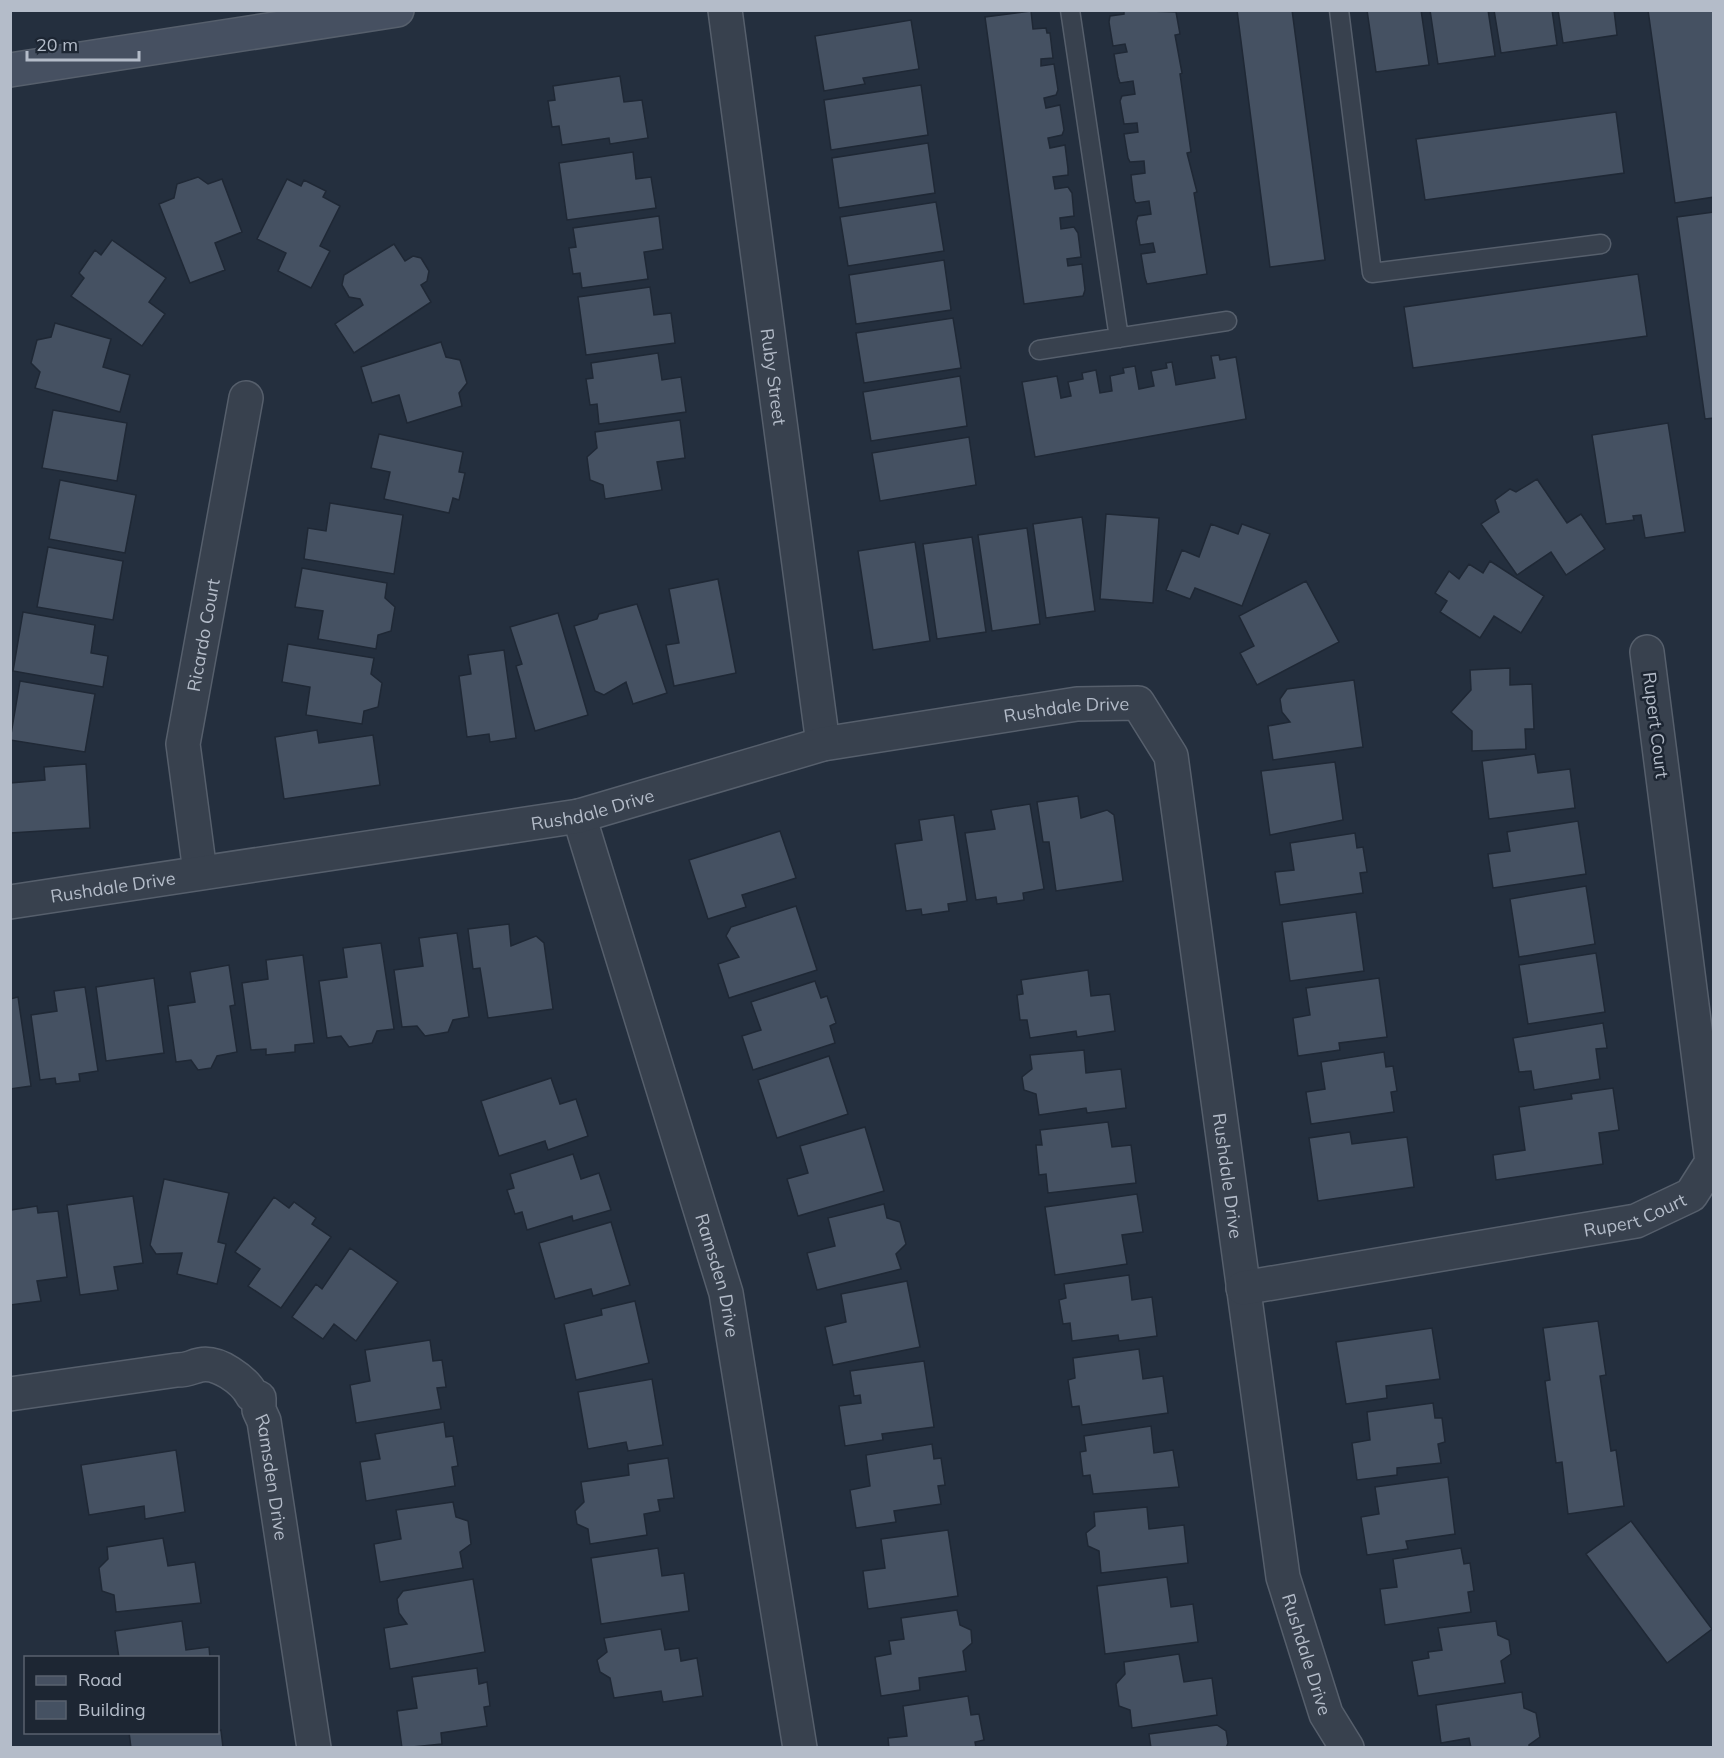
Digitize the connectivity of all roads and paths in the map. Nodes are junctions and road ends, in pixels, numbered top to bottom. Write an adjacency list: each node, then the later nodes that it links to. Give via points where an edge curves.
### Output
1 (397, 10): 5 (main road)
2 (725, 10): 12 (street, Ruby Street)
3 (1070, 10): 8 (lane)
4 (1339, 10): 6 (lane, via 1372,273)
5 (10, 70)
6 (1601, 244)
7 (1227, 321): 8 (lane)
8 (1119, 338): 9 (lane)
9 (1039, 350)
10 (246, 398): 14 (street, Ricardo Court, via 183,744)
11 (1647, 652): 16 (street, Rupert Court, via 1712,1162 1691,1195 1636,1221)
12 (823, 744): 13 (street, Rushdale Drive); 16 (street, Rushdale Drive, via 1077,704 1138,703 1170,756)
13 (579, 816): 14 (street, Rushdale Drive); 19 (street, Ramsden Drive, via 726,1293)
14 (200, 873): 15 (street, Rushdale Drive)
15 (10, 902)
16 (1244, 1288): 20 (street, Rushdale Drive, via 1283,1577 1326,1714)
17 (10, 1394): 18 (street, Ramsden Drive, via 189,1370 199,1365 219,1367 259,1398)
18 (314, 1748)
19 (800, 1748)
20 (1347, 1748)

